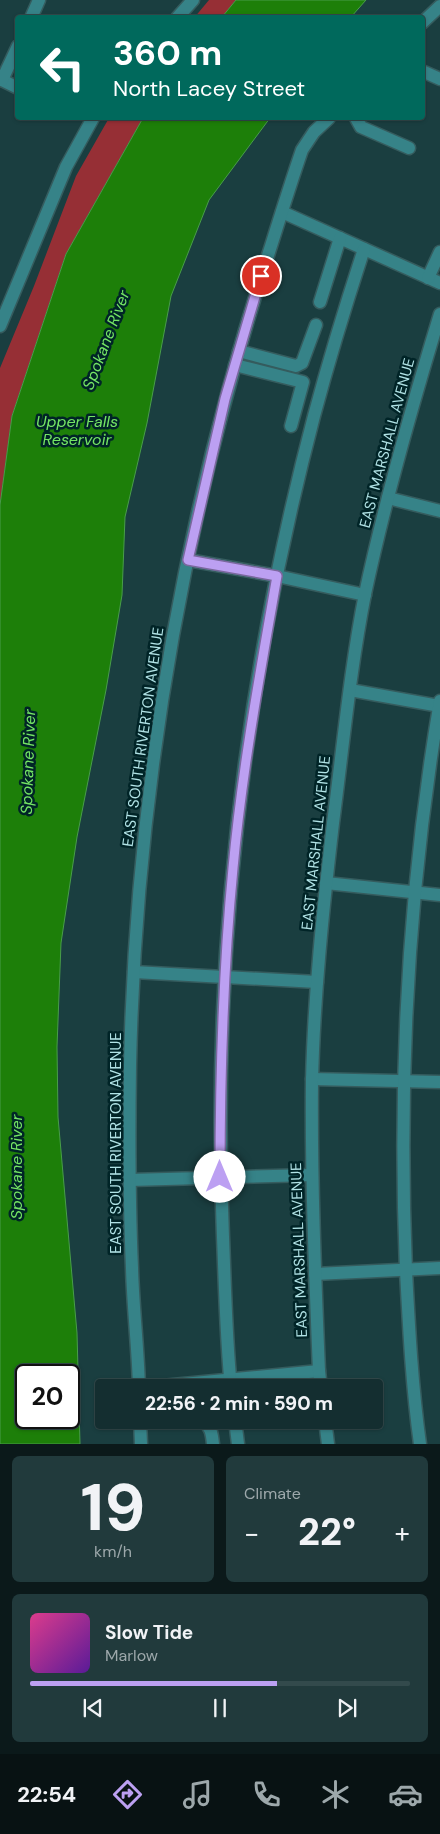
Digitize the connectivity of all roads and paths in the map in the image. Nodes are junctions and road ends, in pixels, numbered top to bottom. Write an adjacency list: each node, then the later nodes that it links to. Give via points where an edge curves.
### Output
1 (39, 0): 4 (street)
2 (193, 0): 5 (street)
3 (440, 6): 6 (street)
4 (32, 15)
5 (180, 15)
6 (425, 21)
7 (15, 52): 10 (street)
8 (425, 72): 9 (street)
9 (440, 79)
10 (1, 80): 11 (street)
11 (15, 87)
12 (87, 120): 24 (street)
13 (327, 120): 16 (street, EAST SOUTH RIVERTON AVENUE, via 305,144)
14 (357, 120): 15 (street, via 361,127)
15 (409, 148)
16 (282, 212): 17 (street); 25 (street, EAST SOUTH RIVERTON AVENUE)
17 (340, 238): 18 (street); 21 (street)
18 (364, 249): 20 (street); 31 (street, via 314,414)
19 (440, 252): 20 (street)
20 (434, 281)
21 (320, 302)
22 (440, 314): 28 (street, EAST MARSHALL AVENUE)
23 (316, 325): 25 (street, via 302,363 296,366)
24 (0, 326)
25 (239, 351): 26 (street, EAST SOUTH RIVERTON AVENUE)
26 (235, 365): 27 (street, via 303,382); 30 (street, EAST SOUTH RIVERTON AVENUE)
27 (291, 426)
28 (388, 498): 29 (street); 32 (street, EAST MARSHALL AVENUE)
29 (440, 512)
30 (188, 560): 31 (street); 38 (street, EAST SOUTH RIVERTON AVENUE, via 154,759)
31 (277, 576): 32 (street); 39 (street, via 247,752 233,866)
32 (365, 595): 33 (street, EAST MARSHALL AVENUE)
33 (350, 690): 34 (street); 35 (street, EAST MARSHALL AVENUE)
34 (440, 704): 36 (street)
35 (326, 883): 36 (street); 40 (street, EAST MARSHALL AVENUE)
36 (416, 892): 37 (street); 42 (street, via 407,991)
37 (440, 895)
38 (134, 972): 39 (street); 46 (street, EAST SOUTH RIVERTON AVENUE)
39 (225, 977): 40 (street); 45 (street)
40 (318, 982): 41 (street, EAST MARSHALL AVENUE)
41 (312, 1079): 42 (street); 44 (street, EAST MARSHALL AVENUE)
42 (404, 1081): 43 (street); 48 (street)
43 (440, 1082)
44 (312, 1175): 45 (street); 49 (street, EAST MARSHALL AVENUE)
45 (220, 1177): 46 (street); 52 (street)
46 (130, 1180): 51 (street, EAST SOUTH RIVERTON AVENUE)
47 (440, 1268): 48 (street)
48 (406, 1270): 49 (street); 63 (street)
49 (316, 1274): 50 (street, EAST MARSHALL AVENUE)
50 (319, 1371): 53 (street); 54 (street, EAST MARSHALL AVENUE)
51 (139, 1379)
52 (231, 1379)
53 (260, 1379)
54 (320, 1379)
55 (141, 1429): 59 (street)
56 (211, 1429): 60 (street)
57 (236, 1429): 61 (street)
58 (326, 1429): 62 (street)
59 (142, 1444)
60 (213, 1444)
61 (238, 1444)
62 (328, 1444)
63 (420, 1444)

